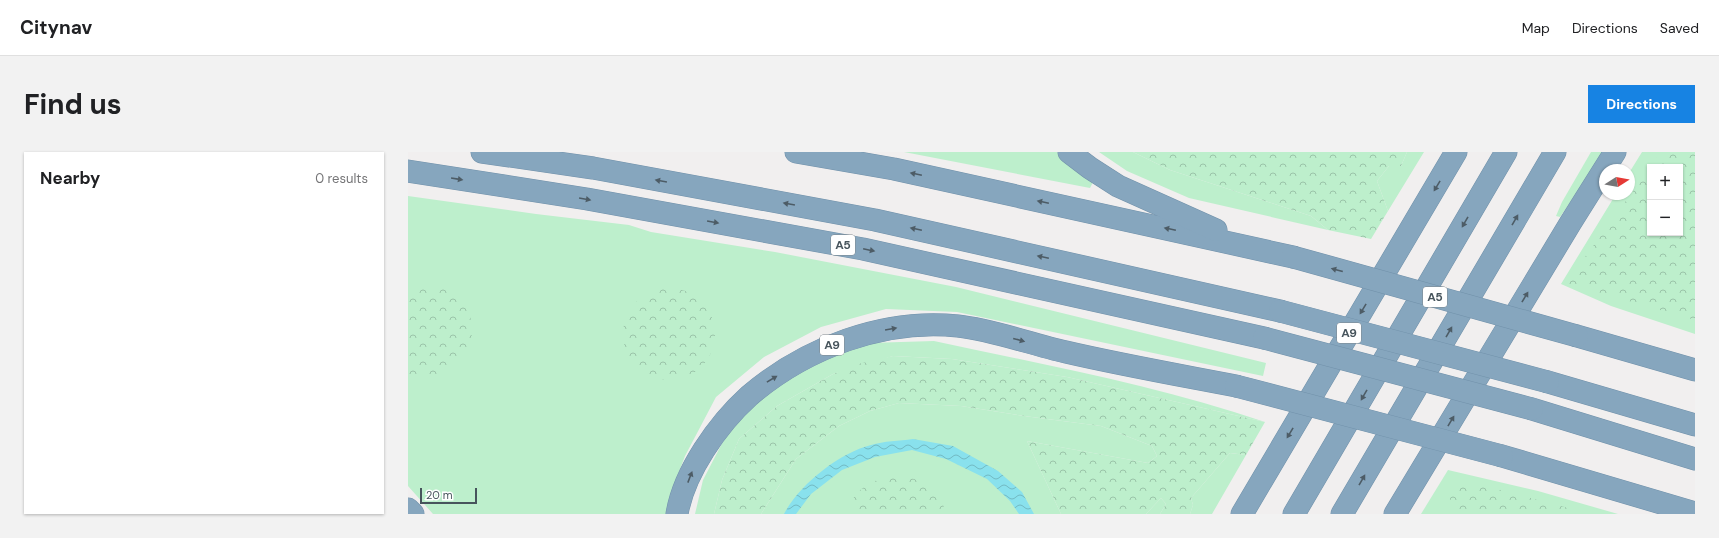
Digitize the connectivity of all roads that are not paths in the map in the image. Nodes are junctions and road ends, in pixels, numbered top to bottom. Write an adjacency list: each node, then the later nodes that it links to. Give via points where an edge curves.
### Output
1 (482, 152): 11 (highway, A5, one-way to 1, bridge, via 1548,382 1280,311 875,220 593,168)
2 (796, 152): 9 (highway, A5, one-way to 2, via 901,171)
3 (1069, 152): 9 (highway, A5, via 1118,186)
4 (1456, 152): 17 (highway, A9, one-way to 17)
5 (1506, 152): 18 (highway, one-way to 18)
6 (1554, 152): 19 (highway, one-way to 6)
7 (1615, 152): 20 (highway, one-way to 7)
8 (413, 172): 12 (highway, A5, one-way to 12, bridge, via 587,199 863,249 1264,338 1532,409)
9 (1263, 250): 10 (highway, A5, one-way to 9, bridge)
10 (1695, 370)
11 (1695, 425)
12 (1695, 459)
13 (408, 509): 15 (highway)
14 (1695, 513): 16 (highway, A9, one-way to 14, bridge, via 693,469 713,435 738,406 764,383 827,347 873,332 915,325 958,326 1065,352 1236,386 1502,456)
15 (413, 514)
16 (678, 514)
17 (1242, 514)
18 (1294, 514)
19 (1342, 514)
20 (1395, 514)

